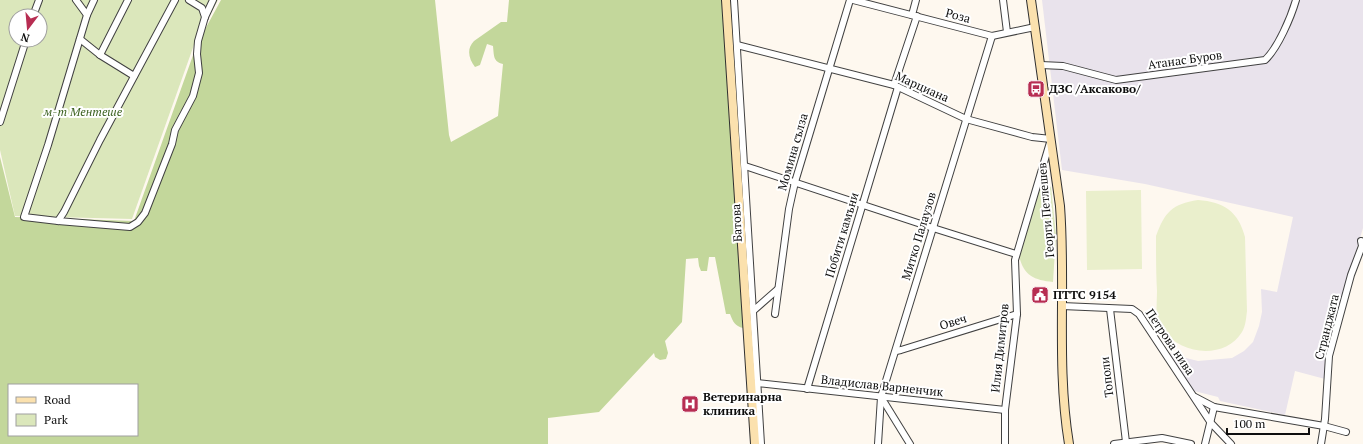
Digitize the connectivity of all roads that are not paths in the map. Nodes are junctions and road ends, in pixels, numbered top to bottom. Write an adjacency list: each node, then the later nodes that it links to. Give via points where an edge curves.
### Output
1 (76, 0): 14 (street)
2 (94, 0): 14 (street)
3 (128, 0): 23 (street)
4 (175, 0): 26 (street)
5 (189, 0): 16 (street, via 202,8)
6 (213, 0): 16 (street)
7 (726, 0): 56 (main road)
8 (734, 0): 21 (street, Батова)
9 (851, 0): 15 (street, Роза); 25 (street, Момина сълза)
10 (916, 0): 15 (street, Побити камъни)
11 (1003, 0): 18 (street)
12 (1032, 0): 17 (main road, Георги Петлешев)
13 (1296, 0): 24 (street, Атанас Буров, via 1291,16 1271,54 1265,60 1116,80 1063,66)
14 (87, 15): 20 (street)
15 (914, 15): 19 (street, Роза); 27 (street, Побити камъни)
16 (205, 16): 35 (street, via 198,40 199,73 193,96 174,130 172,144 145,213 130,227)
17 (1035, 27): 18 (street, Роза); 24 (main road, Георги Петлешев)
18 (1007, 32): 19 (street, Роза)
19 (992, 36): 29 (street, Митко Палаузов)
20 (80, 39): 23 (street); 35 (street, via 24,217)
21 (737, 45): 25 (street, Марциана); 32 (street, Батова)
22 (23, 48): 28 (street)
23 (100, 55): 26 (street)
24 (1040, 65): 31 (main road, Георги Петлешев)
25 (829, 68): 27 (street, Марциана); 33 (street, Момина сълза)
26 (134, 76): 35 (street)
27 (896, 86): 29 (street, Марциана); 34 (street, Побити камъни)
28 (2, 107): 30 (street)
29 (966, 119): 31 (street, Марциана, via 1040,139); 36 (street, Митко Палаузов)
30 (0, 122)
31 (1051, 139): 38 (street, Илия Димитров); 40 (main road, Георги Петлешев, via 1062,236)
32 (745, 166): 33 (street); 42 (street, Батова)
33 (795, 182): 34 (street); 39 (street, Момина сълза)
34 (862, 205): 36 (street); 47 (street, Побити камъни)
35 (58, 222)
36 (933, 228): 38 (street); 45 (street, Митко Палаузов)
37 (1361, 241): 53 (street, Странджата, via 1362,246 1351,275 1329,356)
38 (1016, 254): 44 (street, Илия Димитров)
39 (778, 289): 42 (street); 43 (street, Момина сълза)
40 (1062, 306): 41 (street, Петрова нива); 61 (main road, Георги Петлешев, via 1063,390)
41 (1110, 309): 48 (street, Петрова нива, via 1132,310 1139,314); 55 (street, Тополи)
42 (753, 311): 46 (street, Батова)
43 (775, 314)
44 (1017, 314): 45 (street, Овеч); 51 (street, Илия Димитров)
45 (896, 351): 49 (street, Митко Палаузов)
46 (757, 384): 47 (street, Владислав Варненчик); 57 (street, Батова)
47 (808, 389): 49 (street, Владислав Варненчик)
48 (1194, 396): 50 (street); 52 (street, Петрова нива)
49 (882, 398): 51 (street, Владислав Варненчик); 58 (street, Митко Палаузов); 59 (street)
50 (1214, 407): 52 (street); 53 (street)
51 (1004, 410): 60 (street, Илия Димитров)
52 (1211, 423): 64 (street); 65 (street, Петрова нива)
53 (1324, 426): 54 (street); 66 (street, Странджата)
54 (1346, 432)
55 (1126, 442): 62 (street); 63 (street, via 1162,438)
56 (755, 444)
57 (761, 444)
58 (878, 444)
59 (910, 444)
60 (1005, 444)
61 (1069, 444)
62 (1114, 444)
63 (1191, 444)
64 (1205, 444)
65 (1232, 444)
66 (1322, 444)

